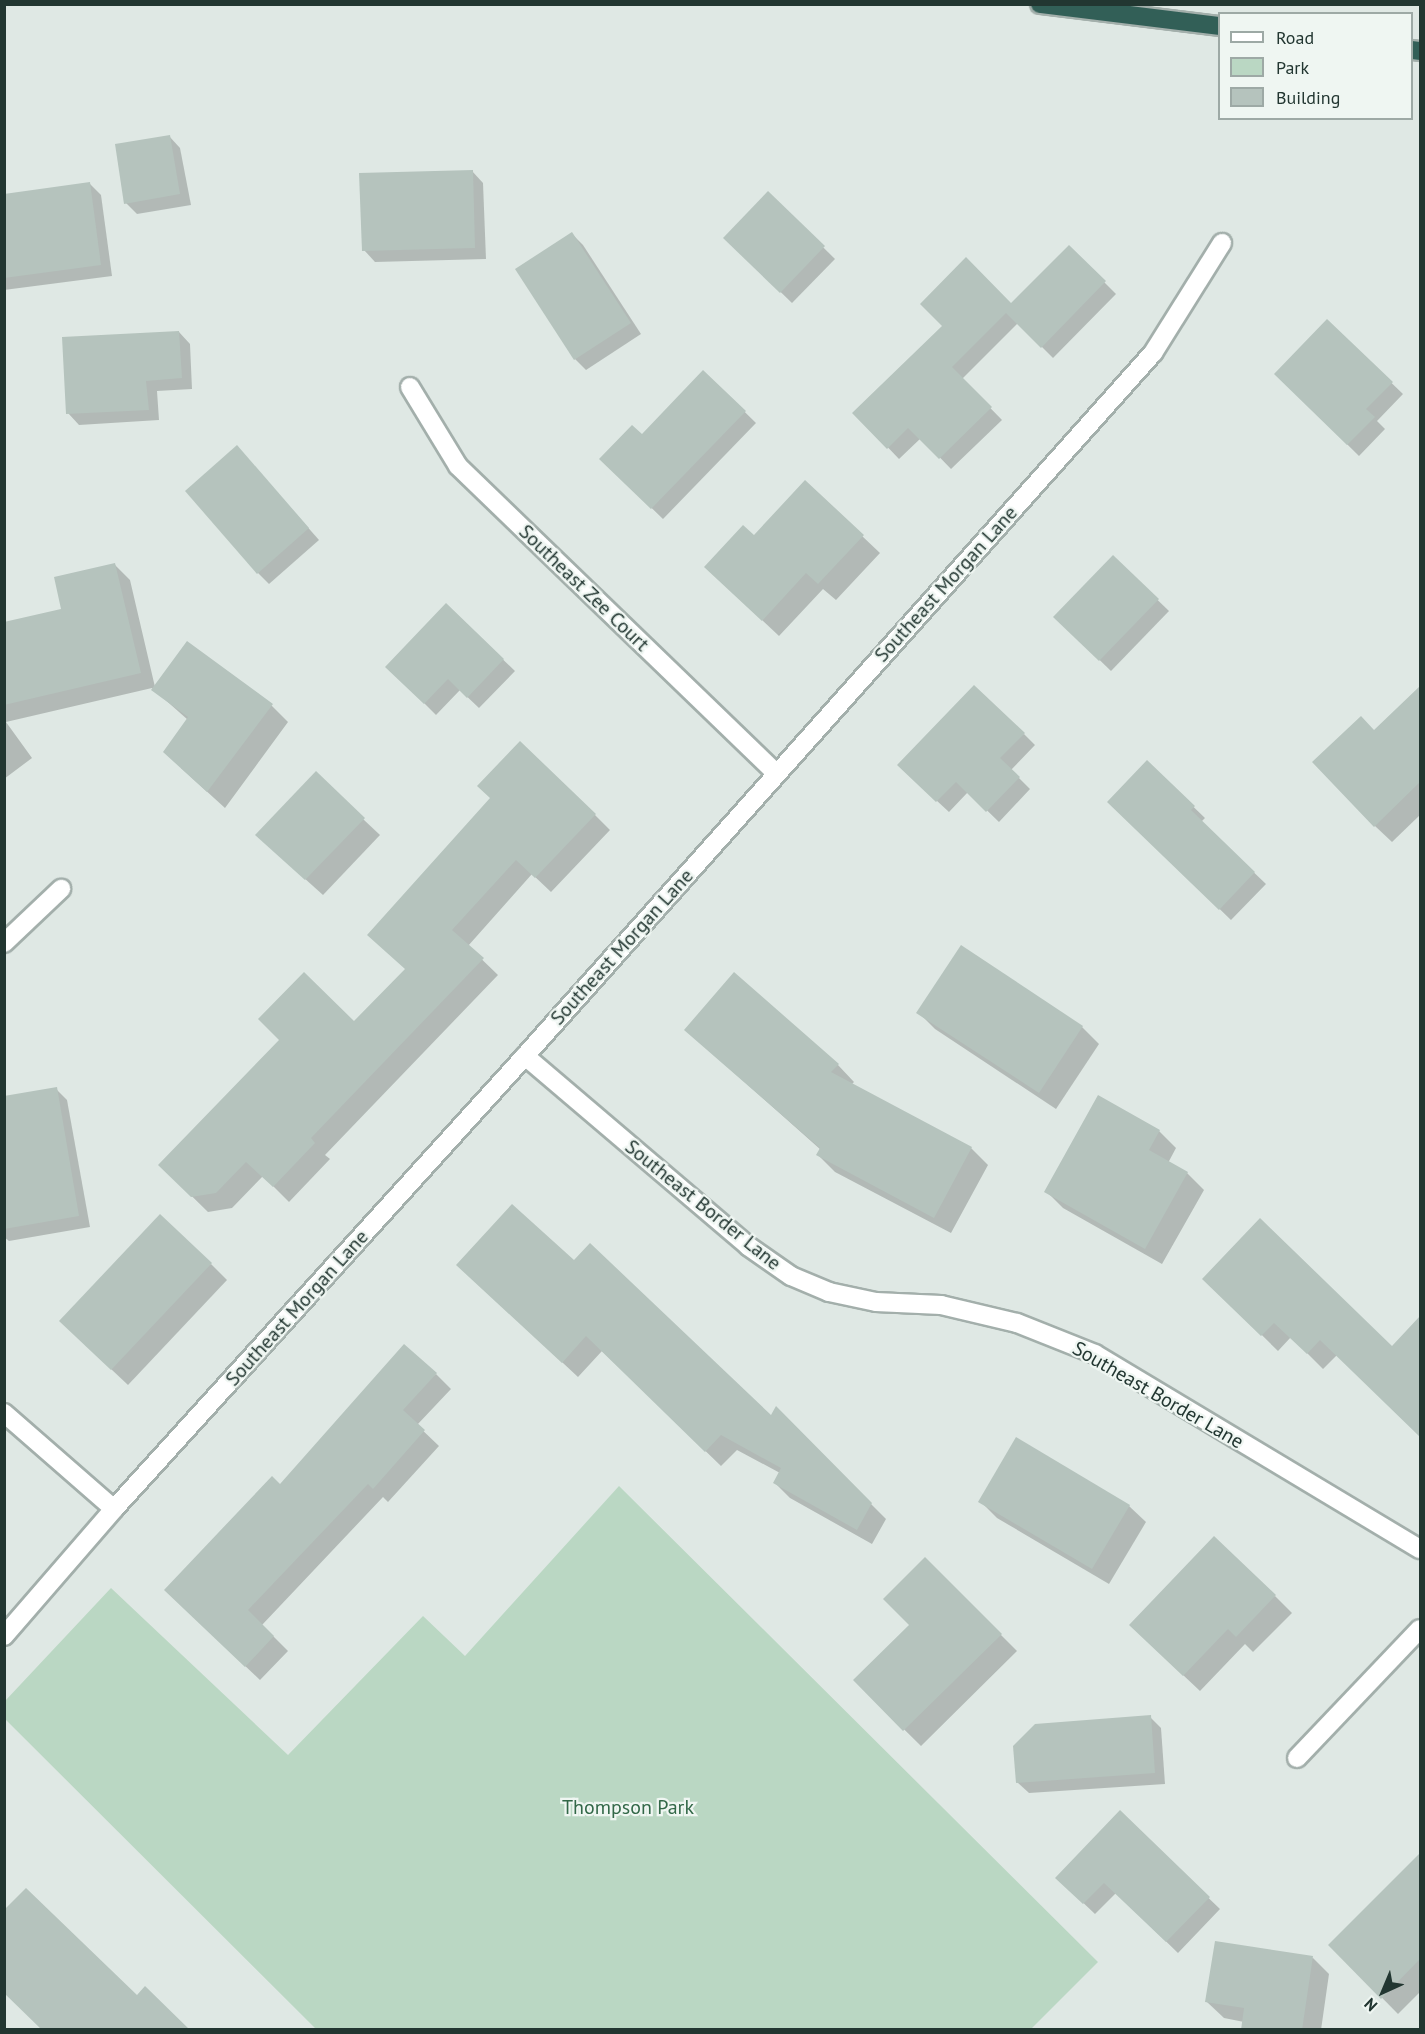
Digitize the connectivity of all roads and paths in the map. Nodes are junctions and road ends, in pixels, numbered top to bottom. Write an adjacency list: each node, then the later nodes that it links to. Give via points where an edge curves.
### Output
1 (1040, 4): 2 (highway)
2 (1218, 26)
3 (1222, 243): 5 (street, Southeast Morgan Lane, via 1153,353)
4 (410, 387): 5 (street, Southeast Zee Court, via 458,466)
5 (776, 773): 8 (street, Southeast Morgan Lane)
6 (61, 889): 7 (street)
7 (4, 943)
8 (525, 1056): 10 (street, Southeast Morgan Lane); 11 (street, Southeast Border Lane, via 748,1246 792,1276 829,1292 876,1302 941,1305 1017,1323 1095,1354)
9 (4, 1413): 10 (street)
10 (114, 1509): 13 (street, Southeast Morgan Lane)
11 (1420, 1549)
12 (1420, 1629): 14 (street)
13 (4, 1636)
14 (1297, 1758)

